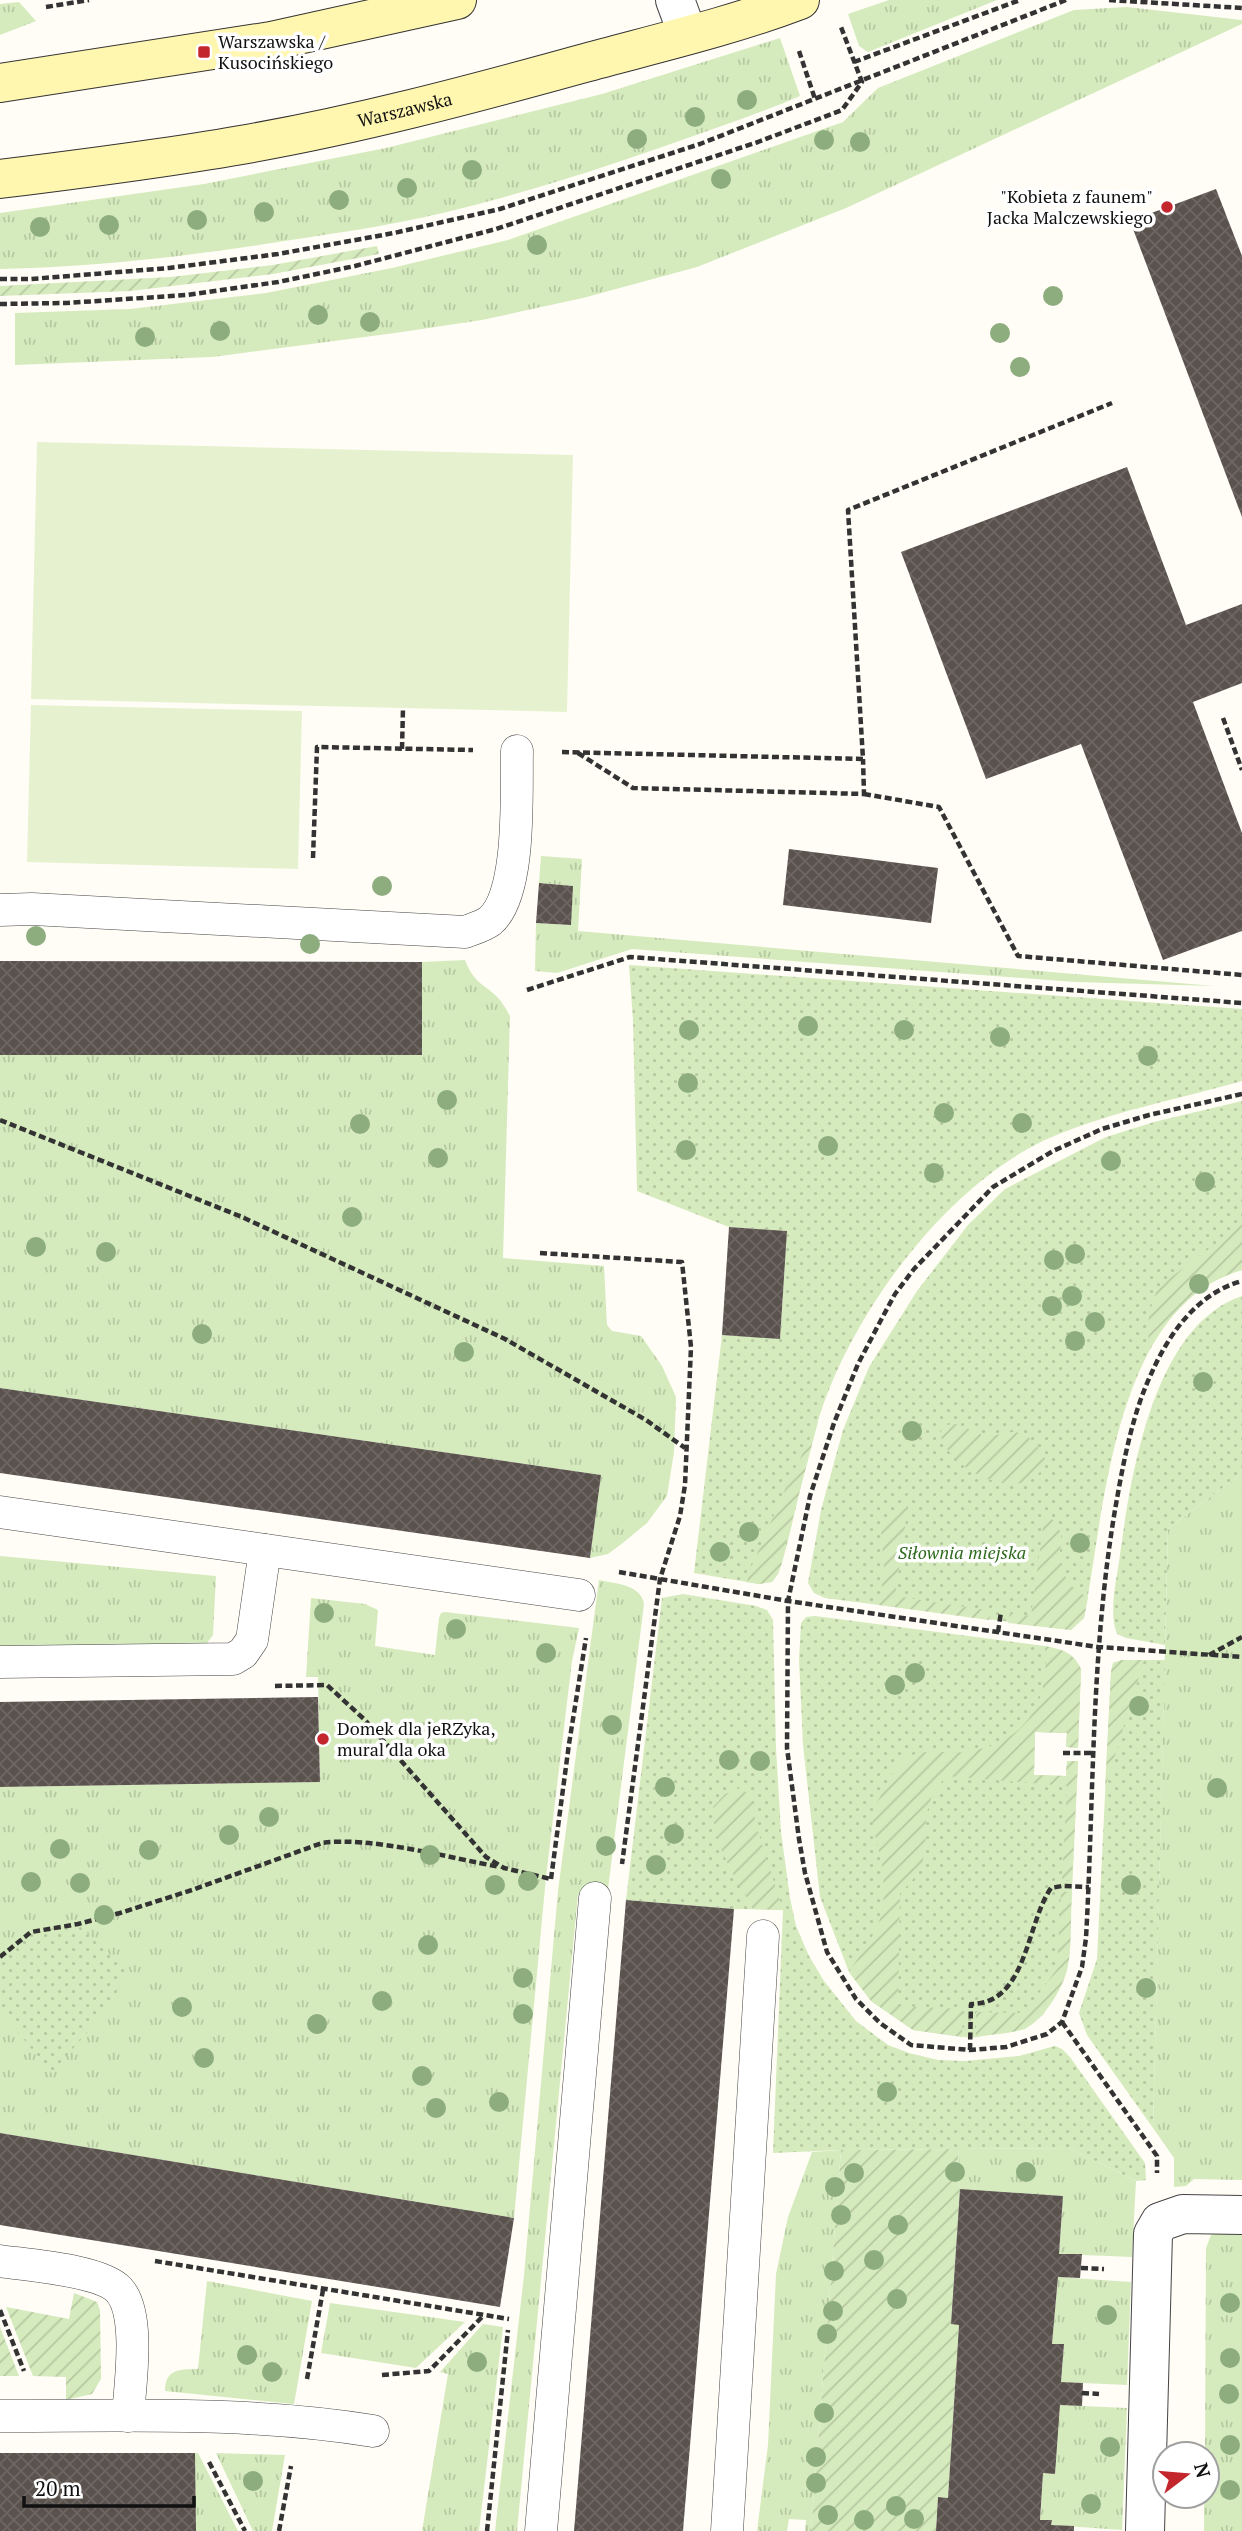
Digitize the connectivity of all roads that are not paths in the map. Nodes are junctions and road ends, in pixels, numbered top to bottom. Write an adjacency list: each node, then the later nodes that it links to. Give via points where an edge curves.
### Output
1 (457, 0): 5 (street, via 271,41)
2 (675, 0): 4 (street)
3 (800, 0): 4 (street, Warszawska)
4 (688, 35): 6 (street, Warszawska, via 477,92 255,142)
5 (0, 83)
6 (0, 179)
7 (517, 751): 8 (lane, via 514,854 507,893 491,920 465,932)
8 (0, 911)
9 (0, 1512): 10 (lane)
10 (265, 1550): 11 (lane); 12 (lane, via 253,1640 233,1659)
11 (579, 1595)
12 (0, 1662)
13 (594, 1898): 20 (lane)
14 (763, 1936): 21 (lane)
15 (1242, 2215): 22 (street, via 1183,2214 1160,2222 1153,2234)
16 (0, 2261): 18 (lane, via 80,2273 119,2289 131,2327)
17 (0, 2416): 18 (lane)
18 (128, 2416): 19 (lane, via 299,2421)
19 (373, 2431)
20 (541, 2531)
21 (727, 2531)
22 (1145, 2531)

